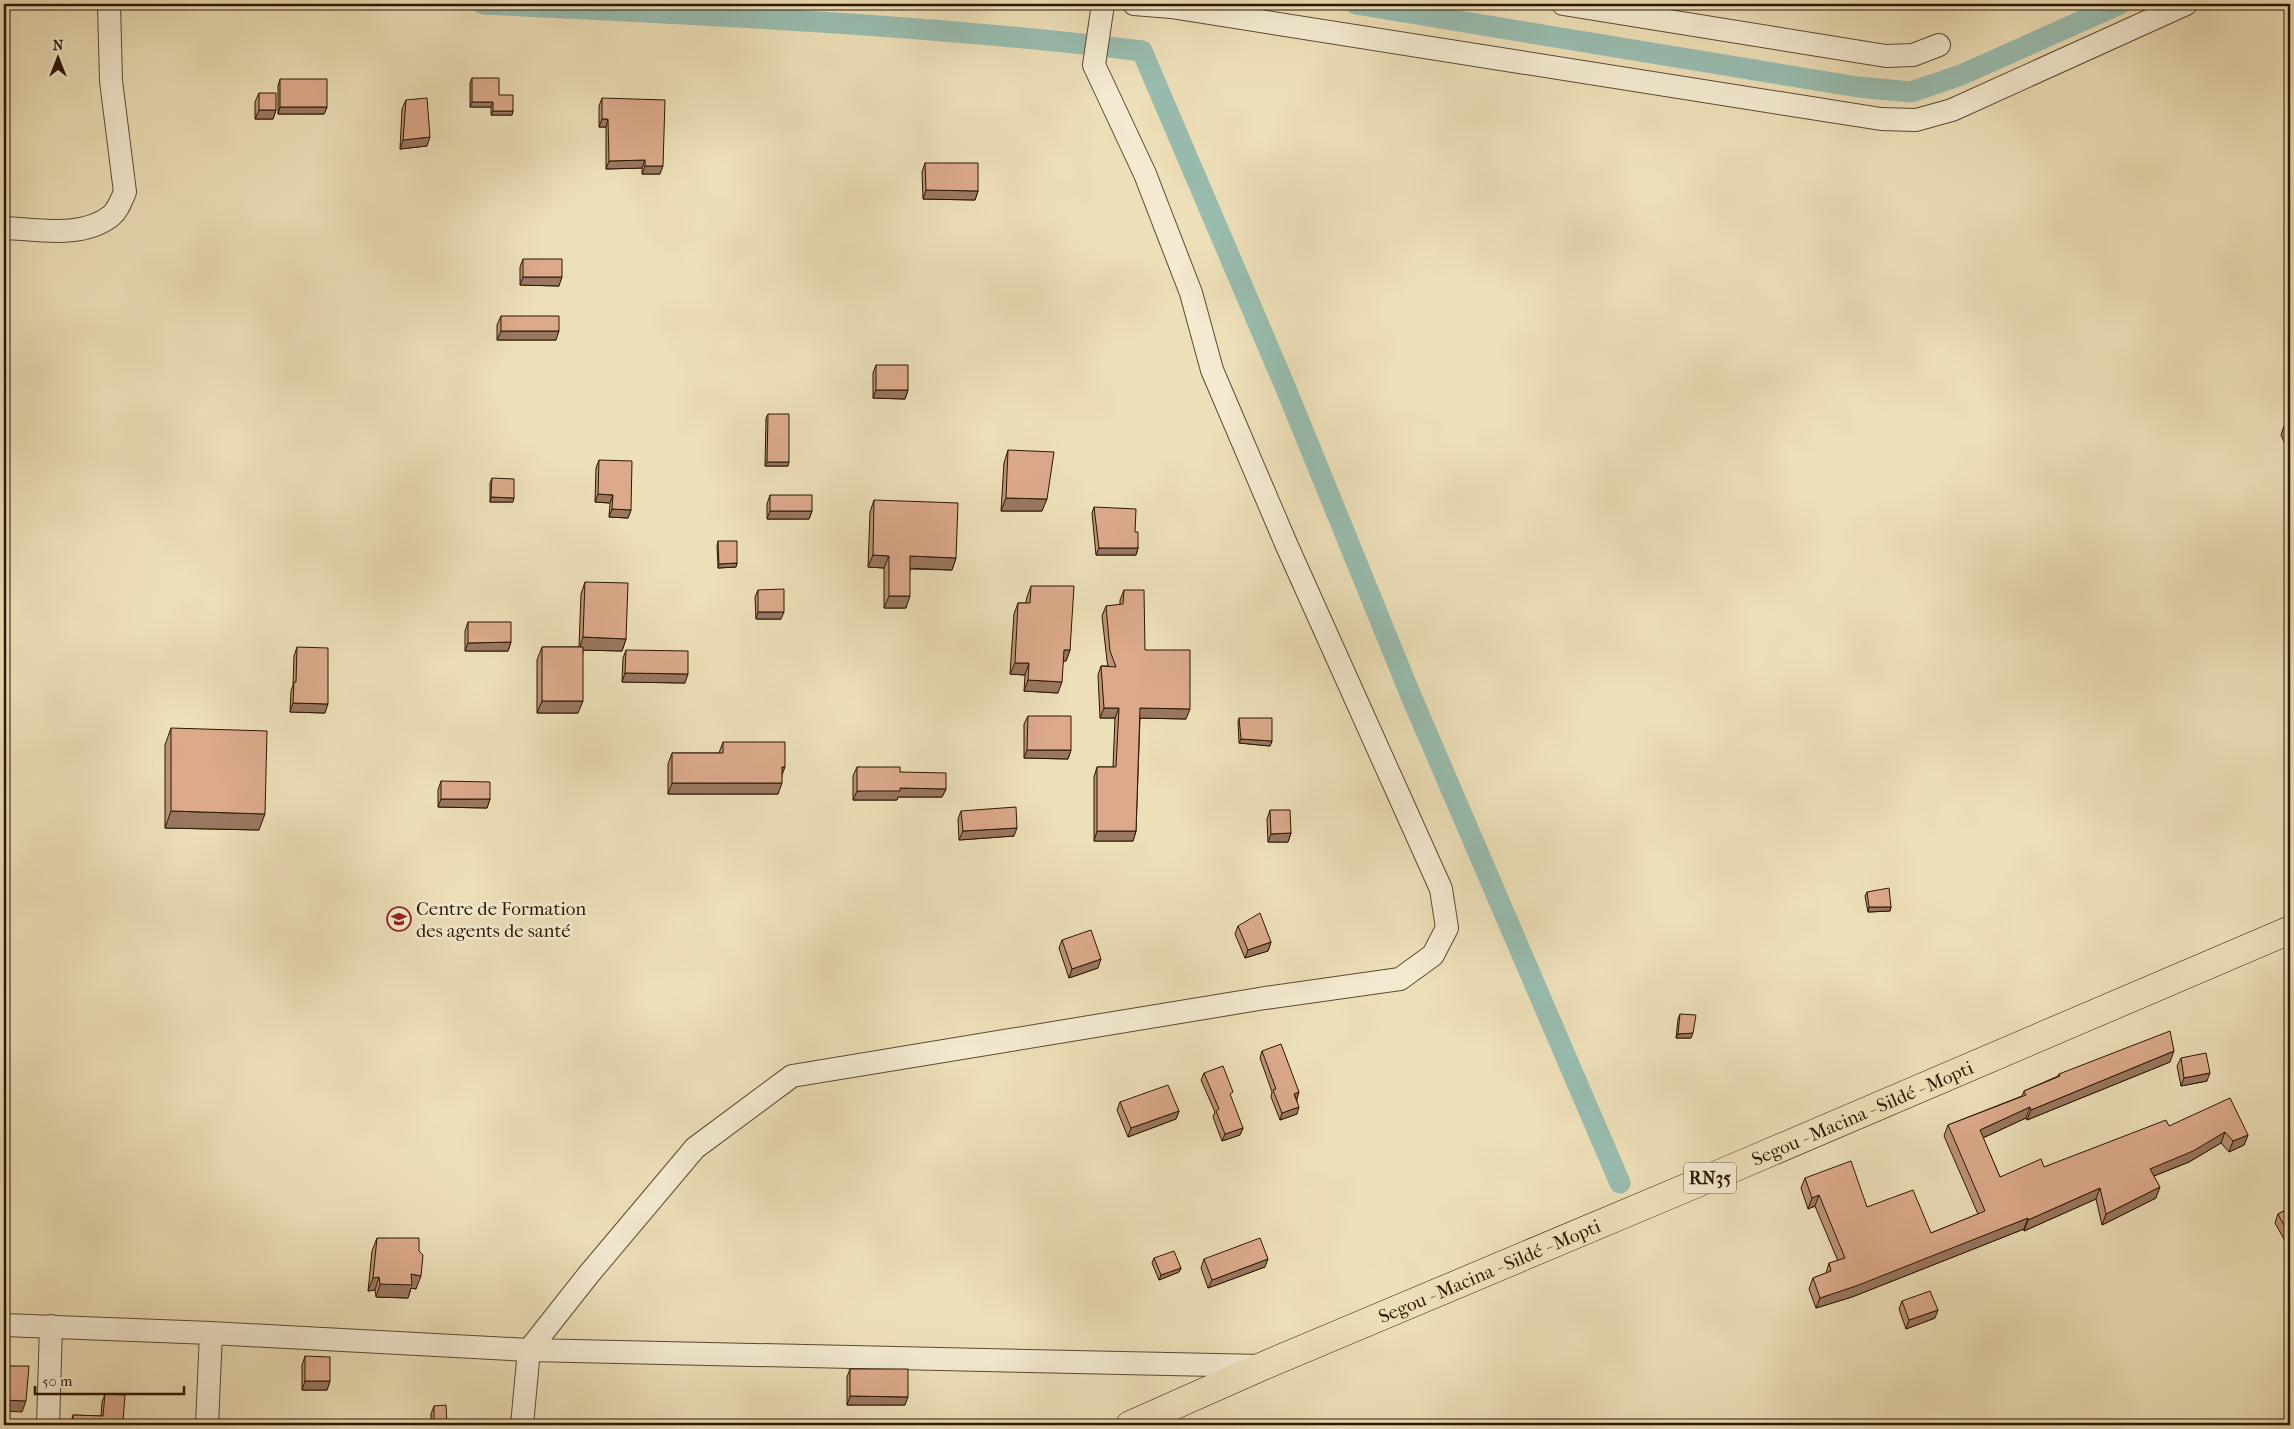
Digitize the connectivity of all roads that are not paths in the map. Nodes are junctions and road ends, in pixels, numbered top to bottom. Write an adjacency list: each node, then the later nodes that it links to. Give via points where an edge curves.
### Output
1 (109, 4): 7 (street, via 111,81 124,192 119,206 111,216 87,228 60,231)
2 (1134, 4): 4 (street, via 1881,119 1916,120 1952,110)
3 (1563, 4): 6 (street, via 1886,56 1913,55)
4 (2186, 4)
5 (1101, 12): 12 (street, via 1094,65 1145,174 1190,294 1212,370 1286,546 1442,889 1447,928 1433,955 1400,979 1245,1001 792,1076 695,1148 595,1266)
6 (1939, 45)
7 (4, 228)
8 (2290, 930): 13 (main road, Segou - Macina - Sildé - Mopti / RN35)
9 (4, 1325): 10 (street)
10 (51, 1326): 11 (street); 14 (street)
11 (211, 1332): 12 (street); 15 (street)
12 (530, 1350): 13 (street); 16 (street)
13 (1263, 1366): 17 (main road, Segou - Macina - Sildé - Mopti / RN35)
14 (48, 1425)
15 (208, 1425)
16 (522, 1425)
17 (1130, 1425)

